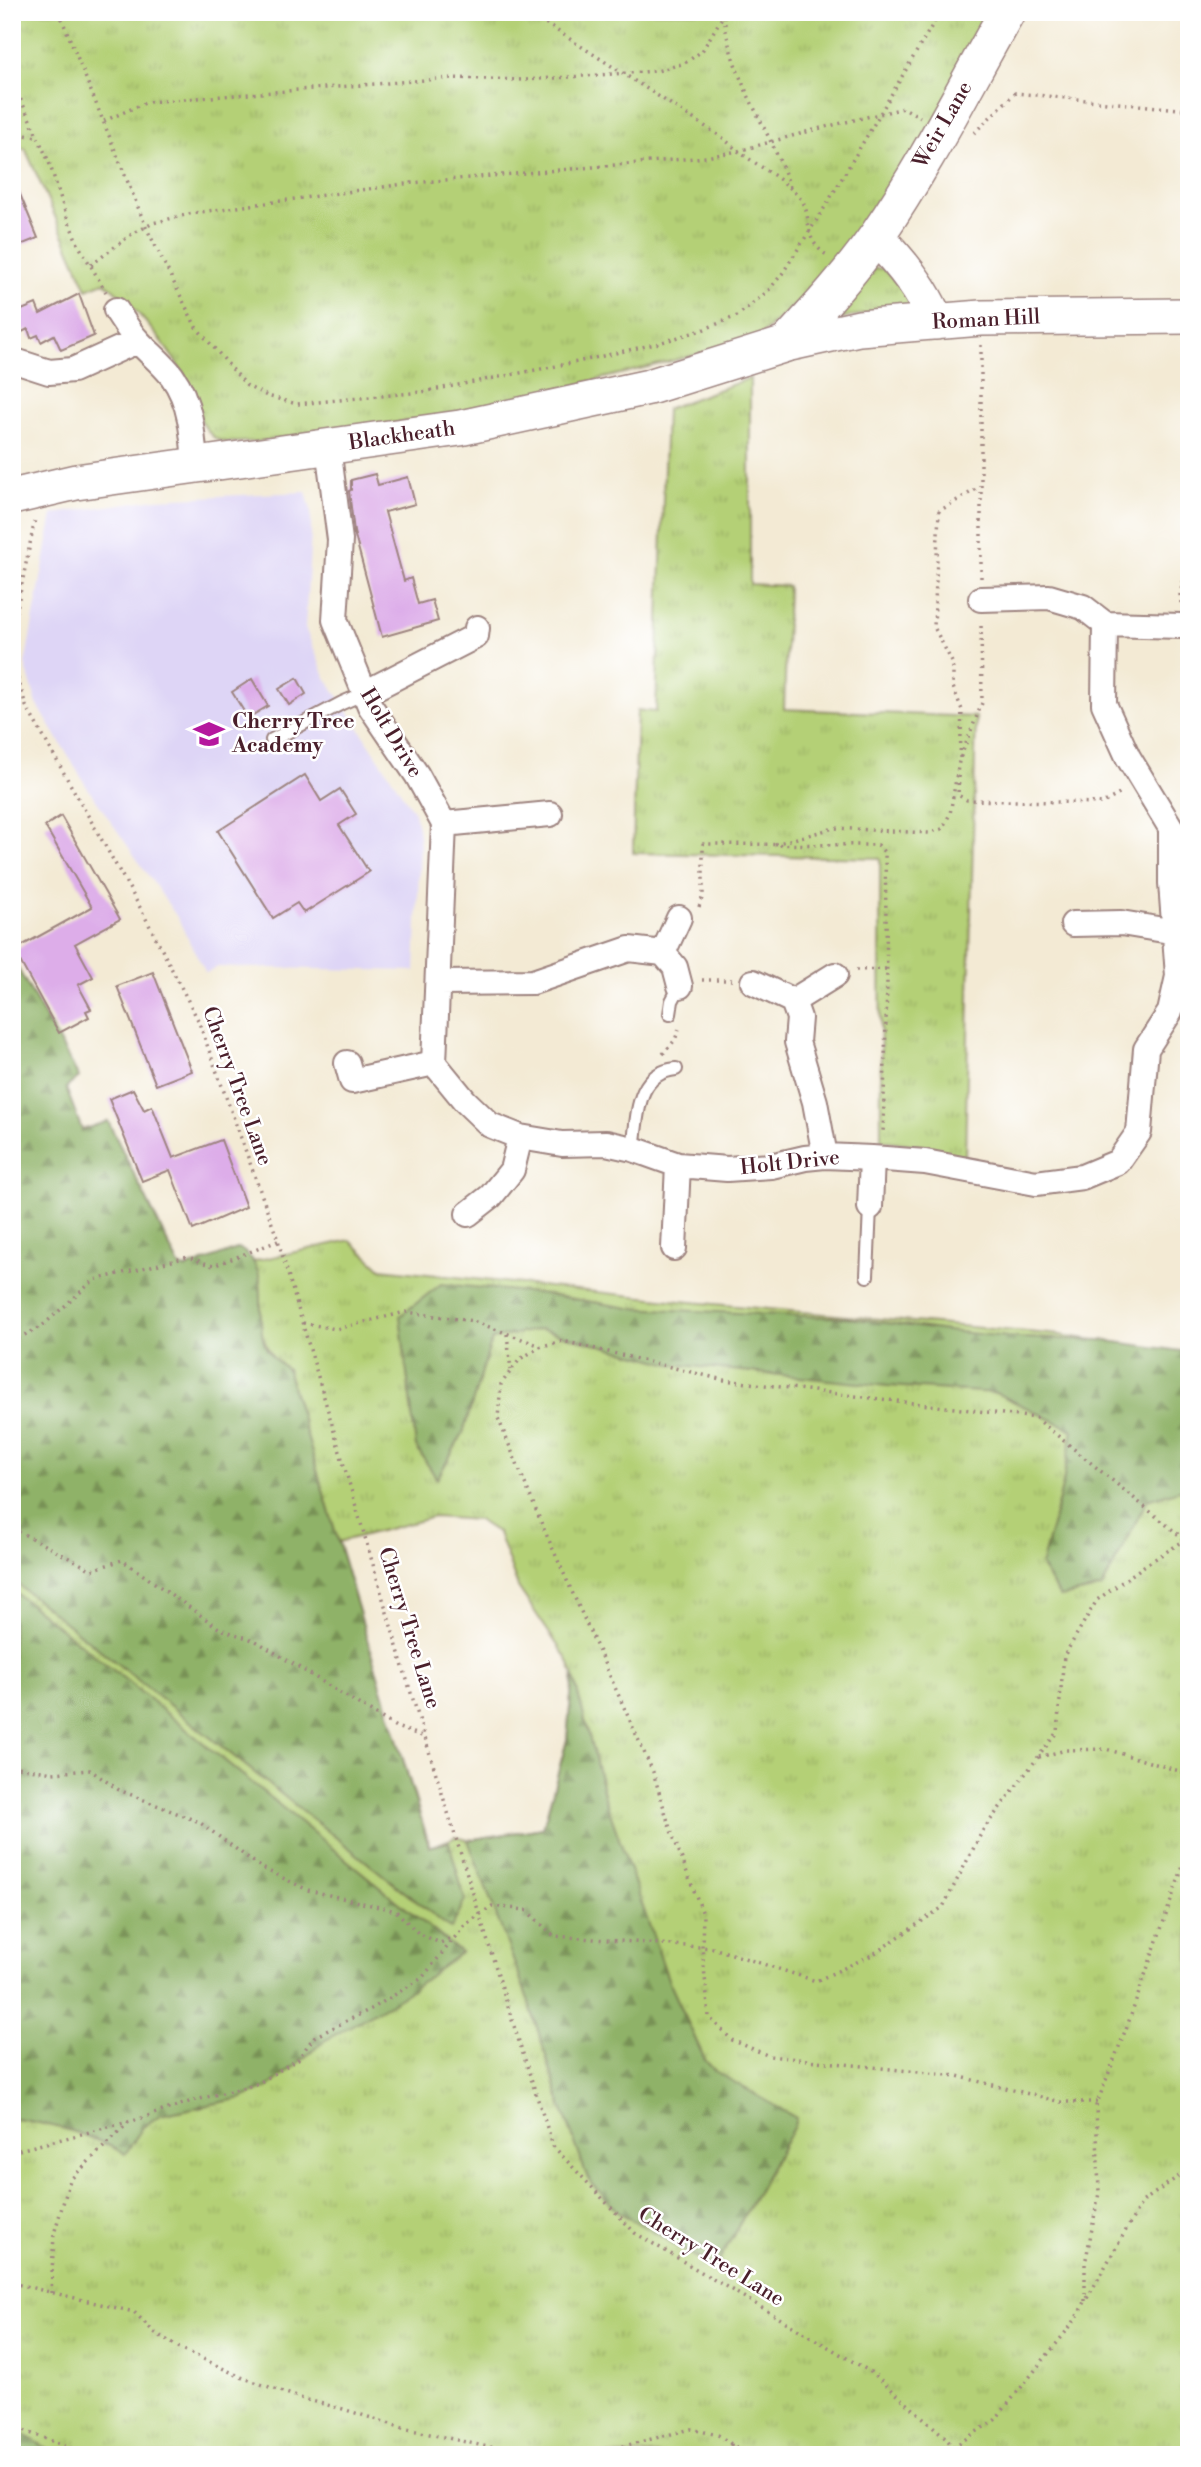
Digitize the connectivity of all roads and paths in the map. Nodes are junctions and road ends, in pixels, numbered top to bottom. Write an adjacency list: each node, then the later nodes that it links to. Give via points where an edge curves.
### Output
1 (59, 12): 10 (path)
2 (528, 12): 6 (path)
3 (940, 12): 9 (path)
4 (1007, 12): 12 (main road, Weir Lane)
5 (724, 13): 6 (path, via 702,51 685,63 657,71); 14 (path, via 733,64)
6 (622, 73): 10 (path, via 525,80 451,78 147,102); 15 (path)
7 (12, 80): 13 (path)
8 (1189, 110): 12 (path, via 1015,93)
9 (879, 115): 12 (path, via 904,108); 14 (path); 18 (path)
10 (104, 121): 17 (path)
11 (12, 133): 13 (path)
12 (955, 133): 19 (main road, Weir Lane)
13 (37, 137): 20 (path, via 65,215)
14 (771, 142): 15 (path); 16 (path)
15 (738, 152): 16 (path); 17 (path, via 412,183 206,211)
16 (791, 189): 18 (path, via 803,201)
17 (146, 227): 18 (path, via 196,327 247,386 297,404 422,392 588,360 702,330 737,316 768,291); 20 (path)
18 (809, 234): 21 (path, via 818,250)
19 (876, 237): 21 (main road, Weir Lane); 25 (main road, via 926,298)
20 (91, 265): 22 (path)
21 (849, 270): 27 (main road, Weir Lane)
22 (116, 310): 26 (street)
23 (1189, 316): 24 (main road, Roman Hill)
24 (981, 318): 25 (main road, Roman Hill); 31 (path)
25 (936, 321): 27 (main road, Roman Hill, via 859,328)
26 (137, 341): 28 (street, via 73,370 49,372); 30 (street, via 174,378 193,428)
27 (786, 344): 29 (main road, Blackheath, via 649,387 460,428)
28 (12, 360)
29 (328, 447): 30 (main road, Blackheath); 40 (street, Holt Drive, via 340,540 335,620)
30 (195, 465): 32 (main road, Blackheath)
31 (980, 487): 34 (path); 42 (path, via 939,510 934,627 953,664 953,687 962,710)
32 (27, 494): 37 (path)
33 (1189, 554): 36 (path, via 1180,595)
34 (981, 599): 35 (street, via 1049,597 1083,607); 42 (path, via 982,703)
35 (1105, 624): 36 (street); 43 (street, Holt Drive, via 1104,704)
36 (1182, 626)
37 (12, 633)
38 (477, 639): 40 (street)
39 (12, 659): 68 (path, Cherry Tree Lane, via 26,706 198,1020)
40 (365, 693): 41 (lane); 45 (street, Holt Drive)
41 (272, 740)
42 (959, 761): 43 (path, via 958,795 967,800 1103,803); 46 (path, via 950,814 942,829 929,833 834,828)
43 (1143, 781): 49 (street, Holt Drive, via 1171,828)
44 (550, 814): 45 (street, via 520,821)
45 (444, 824): 54 (street)
46 (775, 844): 47 (path, via 703,844 703,895 686,924); 51 (path, via 878,845 885,853)
47 (679, 919): 50 (street)
48 (1073, 924): 49 (street, via 1121,923)
49 (1176, 932): 64 (street, Holt Drive, via 1178,976 1170,1012 1146,1049 1139,1132 1118,1162 1082,1177 1036,1184 925,1162)
50 (663, 953): 54 (street, via 629,949 533,982); 55 (street, via 675,967)
51 (886, 969): 52 (path, via 839,971); 64 (path, via 885,1108)
52 (835, 975): 56 (street)
53 (753, 982): 55 (path, via 707,978); 56 (street)
54 (439, 983): 59 (street)
55 (680, 986): 57 (lane)
56 (793, 1001): 63 (street, via 799,1018 797,1042)
57 (670, 1014)
58 (347, 1063): 59 (street, via 352,1081)
59 (434, 1063): 61 (street, Holt Drive, via 464,1101 491,1125)
60 (676, 1069): 62 (lane, via 663,1070 643,1093)
61 (520, 1137): 62 (street, Holt Drive); 67 (street, via 512,1170 491,1196)
62 (633, 1149): 65 (street, Holt Drive)
63 (825, 1156): 64 (street, Holt Drive); 65 (street, Holt Drive, via 727,1170)
64 (876, 1159): 66 (street)
65 (678, 1165): 69 (street)
66 (870, 1207): 70 (lane)
67 (468, 1213)
68 (278, 1240): 71 (path, Cherry Tree Lane); 73 (path, via 213,1266 188,1257 94,1280 41,1327)
69 (674, 1248)
70 (867, 1276)
71 (303, 1323): 72 (path, via 336,1329 406,1312 473,1321); 78 (path, Cherry Tree Lane)
72 (507, 1334): 74 (path); 75 (path)
73 (12, 1341)
74 (542, 1346): 75 (path); 77 (path, via 563,1341 724,1380 1036,1418)
75 (511, 1370): 85 (path, via 501,1384 498,1418 653,1772 703,1913)
76 (12, 1528): 78 (path, via 92,1570 122,1560 220,1629 256,1641 396,1727)
77 (1187, 1541): 79 (path, via 1097,1600 1064,1656 1057,1732)
78 (425, 1737): 83 (path, Cherry Tree Lane)
79 (1039, 1757): 81 (path, via 1106,1749); 85 (path, via 983,1830 943,1907 872,1955 816,1981)
80 (12, 1766): 84 (path, via 53,1773 90,1770 119,1790 199,1822 261,1868 308,1890 396,1911 418,1933 440,1943)
81 (1189, 1774)
82 (1189, 1849): 86 (path)
83 (480, 1914): 84 (path); 85 (path, via 492,1906 526,1910 554,1936); 96 (path, Cherry Tree Lane, via 553,2146 635,2233 874,2374)
84 (456, 1936): 87 (path, via 422,1978 314,2037 298,2059 257,2084)
85 (702, 1947): 86 (path, via 709,2017 732,2040 769,2056 957,2076 1061,2102)
86 (1097, 2102): 92 (path, via 1099,2193 1085,2264)
87 (130, 2122): 88 (path); 91 (path, via 70,2180 54,2234)
88 (12, 2150)
89 (1189, 2169): 92 (path, via 1142,2202)
90 (12, 2283): 91 (path)
91 (51, 2292): 97 (path, via 134,2312 153,2332 209,2364 300,2398 404,2428)
92 (1085, 2301): 96 (path, via 1073,2323 995,2420)
93 (12, 2424): 99 (path)
94 (730, 2442): 95 (path, via 691,2429); 103 (path); 104 (path)
95 (622, 2446): 97 (path, via 563,2453); 98 (path)
96 (953, 2447): 105 (path)
97 (509, 2448): 102 (path)
98 (619, 2454)
99 (90, 2455)
100 (159, 2455): 101 (path, via 184,2451)
101 (191, 2455)
102 (510, 2455)
103 (734, 2455)
104 (747, 2455)
105 (954, 2455)

